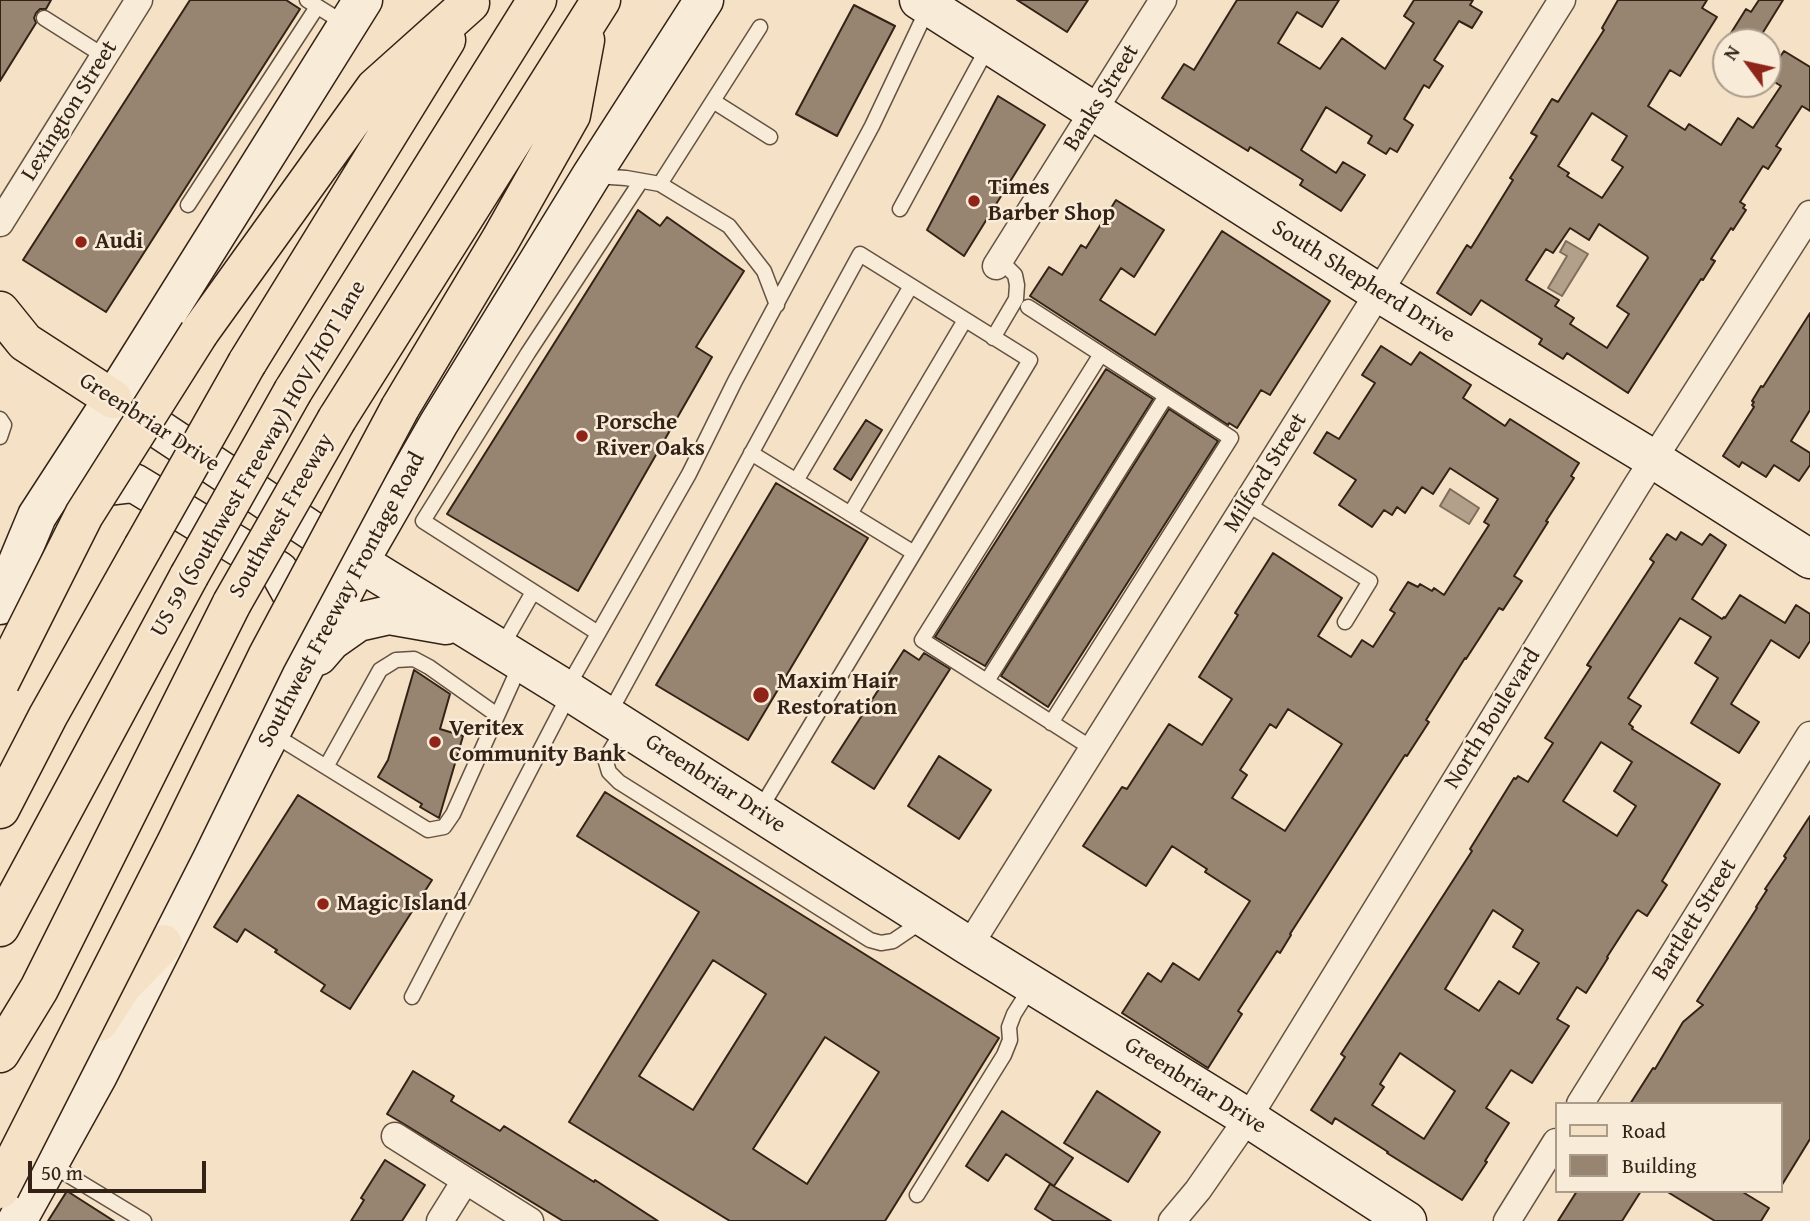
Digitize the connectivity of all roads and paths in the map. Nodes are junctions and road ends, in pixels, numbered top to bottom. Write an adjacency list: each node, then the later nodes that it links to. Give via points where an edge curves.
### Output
1 (139, 0): 13 (street, Lexington Street)
2 (537, 0): 66 (main road, US 59 (Southwest Freeway) HOV/HOT lane, bridge, via 293,391)
3 (704, 0): 17 (main road, Southwest Freeway Frontage Road)
4 (1163, 0): 15 (street, Banks Street)
5 (1562, 0): 26 (street, Milford Street)
6 (470, 1): 54 (main road, bridge, via 375,88 199,333 84,515); 63 (main road, bridge, via 247,363)
7 (931, 4): 12 (main road, South Shepherd Drive); 27 (lane)
8 (334, 8): 20 (lane); 35 (main road)
9 (595, 9): 71 (main road, Southwest Freeway, bridge, via 337,419 232,603 39,989); 79 (main road, bridge, via 571,115 400,408 267,657)
10 (44, 19): 13 (lane)
11 (760, 27): 14 (lane)
12 (989, 45): 15 (main road, South Shepherd Drive); 21 (lane)
13 (104, 56): 23 (street, Lexington Street)
14 (713, 101): 16 (lane); 19 (lane)
15 (1093, 111): 24 (street, Banks Street); 26 (main road, South Shepherd Drive)
16 (770, 137)
17 (591, 176): 18 (lane); 45 (main road, Southwest Freeway Frontage Road)
18 (641, 181): 19 (lane); 46 (lane, via 423,521)
19 (660, 184): 27 (lane, via 729,226 764,271)
20 (188, 205)
21 (900, 209)
22 (1810, 214): 39 (street, North Boulevard)
23 (0, 223)
24 (998, 263): 32 (lane, via 1015,275 1017,285 1016,299)
25 (911, 286): 30 (lane); 38 (lane, via 860,254); 40 (lane)
26 (1378, 293): 39 (main road, South Shepherd Drive); 41 (street, Milford Street)
27 (777, 305): 50 (lane, via 689,474)
28 (1028, 307): 33 (lane)
29 (0, 311): 31 (main road, Greenbriar Drive)
30 (965, 320): 32 (lane); 42 (lane)
31 (13, 338): 35 (main road, Greenbriar Drive)
32 (993, 338): 43 (lane, via 1030,360)
33 (1101, 354): 34 (lane); 53 (lane, via 922,640)
34 (1166, 397): 53 (lane); 58 (lane, via 1231,438)
35 (113, 399): 45 (main road, Greenbriar Drive); 47 (main road, via 37,516)
36 (0, 419): 37 (lane, via 4,425)
37 (0, 437)
38 (751, 453): 40 (lane); 57 (lane)
39 (1653, 459): 44 (main road, South Shepherd Drive); 73 (street, North Boulevard)
40 (796, 481): 42 (lane)
41 (1247, 504): 48 (lane, via 1370,581); 61 (street, Milford Street)
42 (850, 514): 43 (lane)
43 (914, 553): 64 (lane)
44 (1810, 559)
45 (359, 562): 49 (main road, Greenbriar Drive); 52 (main road, Southwest Freeway Frontage Road)
46 (533, 592): 50 (lane); 51 (lane)
47 (3, 598): 52 (main road, via 45,530 83,489 134,483 279,571 305,618)
48 (1345, 622)
49 (468, 629): 51 (main road, Greenbriar Drive); 52 (main road, via 390,615 358,622 331,641)
50 (598, 633): 55 (lane)
51 (511, 656): 55 (main road, Greenbriar Drive); 56 (lane)
52 (298, 678): 59 (main road, Southwest Freeway Frontage Road)
53 (987, 681): 58 (lane)
54 (0, 682)
55 (568, 690): 57 (main road, Greenbriar Drive); 70 (lane)
56 (497, 715): 62 (lane, via 429,667 414,659 396,660 380,670); 62 (lane, via 444,827 428,830)
57 (616, 721): 64 (main road, Greenbriar Drive); 65 (lane, via 606,762 609,772 642,797 870,940 893,941)
58 (1051, 723): 61 (lane)
59 (270, 733): 62 (lane); 67 (main road, Southwest Freeway Frontage Road)
60 (1810, 735): 72 (street, Bartlett Street)
61 (1093, 749): 68 (street, Milford Street)
62 (326, 767)
63 (0, 809)
64 (759, 812): 65 (main road, Greenbriar Drive)
65 (926, 919): 68 (main road, Greenbriar Drive)
66 (0, 927)
67 (163, 944): 76 (main road, Southwest Freeway Frontage Road); 77 (main road, via 123,985)
68 (969, 946): 69 (main road, Greenbriar Drive)
69 (1032, 985): 73 (main road, Greenbriar Drive); 80 (lane, via 1014,1014 1004,1055)
70 (412, 997)
71 (0, 1052)
72 (1581, 1102)
73 (1248, 1118): 85 (street, North Boulevard); 86 (main road, Greenbriar Drive)
74 (395, 1136): 78 (street)
75 (1554, 1145): 87 (street)
76 (49, 1164): 81 (main road, Southwest Freeway Frontage Road); 82 (lane)
77 (0, 1174)
78 (465, 1181): 83 (street); 84 (street)
79 (0, 1189)
80 (917, 1195)
81 (17, 1221)
82 (144, 1221)
83 (440, 1221)
84 (530, 1221)
85 (1172, 1221)
86 (1407, 1221)
87 (1507, 1221)

